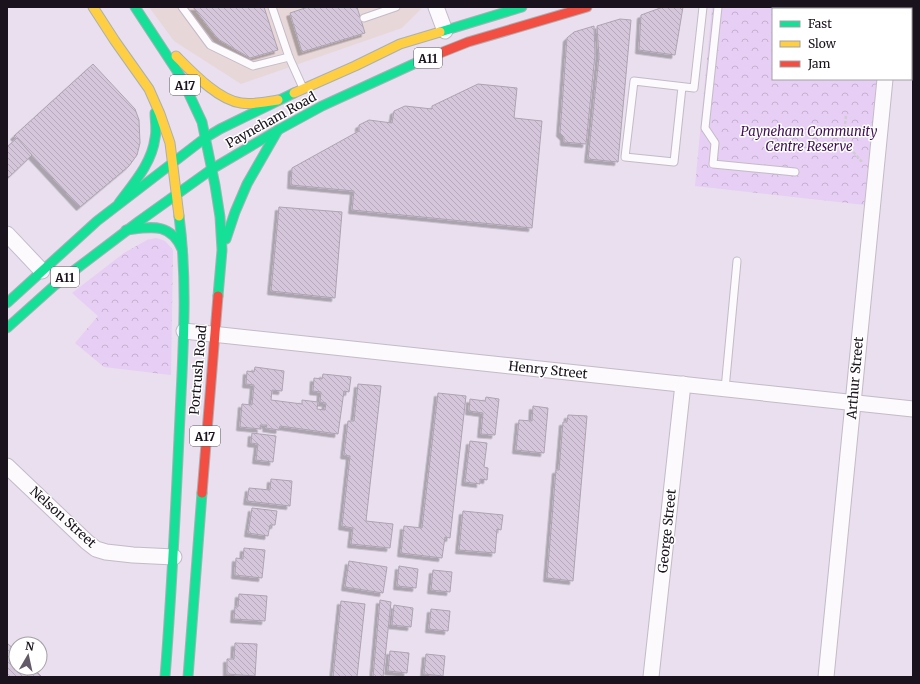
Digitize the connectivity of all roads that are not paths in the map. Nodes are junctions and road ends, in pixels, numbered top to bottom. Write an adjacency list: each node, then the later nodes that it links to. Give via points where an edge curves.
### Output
1 (93, 7): 19 (main road, A17)
2 (136, 7): 13 (main road, A17)
3 (182, 7): 14 (lane, via 210,45 253,66)
4 (272, 7): 14 (lane)
5 (396, 7): 11 (lane)
6 (436, 7): 12 (street)
7 (519, 7): 12 (main road, Payneham Road / A11)
8 (587, 7): 20 (main road, Payneham Road / A11, via 468,42 328,103)
9 (703, 7): 16 (lane, via 694,88)
10 (718, 7): 24 (lane, via 705,128 715,143 713,164)
11 (364, 18)
12 (445, 31): 17 (main road, Payneham Road / A11, via 400,44)
13 (155, 35): 18 (main road, via 200,78 229,99 237,103 250,104); 21 (main road, A17, via 192,98 202,122)
14 (289, 57): 17 (lane)
15 (885, 80): 39 (street, Arthur Street)
16 (682, 87): 16 (lane, via 674,162 625,157 634,81)
17 (304, 89): 18 (main road, Payneham Road / A11)
18 (278, 100): 21 (main road, Payneham Road / A11)
19 (156, 103): 22 (main road, A17, via 170,143); 26 (main road, via 153,149)
20 (278, 130): 23 (main road, Payneham Road / A11); 30 (main road, via 247,184)
21 (205, 138): 22 (main road, Payneham Road / A11); 23 (main road, Portrush Road / A17)
22 (173, 162): 25 (main road, A17); 26 (main road, Payneham Road / A11)
23 (212, 169): 25 (main road, Payneham Road / A11); 30 (main road, Portrush Road / A17, via 220,205)
24 (795, 172)
25 (177, 194): 27 (main road, Payneham Road / A11); 29 (main road, Portrush Road / A17)
26 (119, 203): 32 (main road, Payneham Road / A11)
27 (126, 230): 29 (main road, via 147,227 165,229 175,236); 34 (main road, Payneham Road / A11, via 55,285)
28 (7, 234): 32 (street)
29 (182, 249): 35 (main road, Portrush Road / A17)
30 (222, 250): 36 (main road, Portrush Road / A17)
31 (737, 261): 38 (lane)
32 (42, 271): 33 (main road, Payneham Road / A11)
33 (7, 303)
34 (7, 328)
35 (184, 331): 36 (street, Henry Street); 42 (main road, Portrush Road / A17)
36 (215, 334): 37 (street, Henry Street); 44 (main road, Portrush Road / A17)
37 (683, 384): 38 (street, Henry Street); 45 (street, George Street)
38 (725, 389): 39 (street, Henry Street)
39 (852, 403): 40 (street, Henry Street); 46 (street, Arthur Street)
40 (913, 409)
41 (7, 466): 42 (street, Nelson Street, via 96,549 133,555)
42 (174, 557): 43 (main road, Portrush Road / A17)
43 (165, 677)
44 (188, 677)
45 (651, 677)
46 (826, 677)

